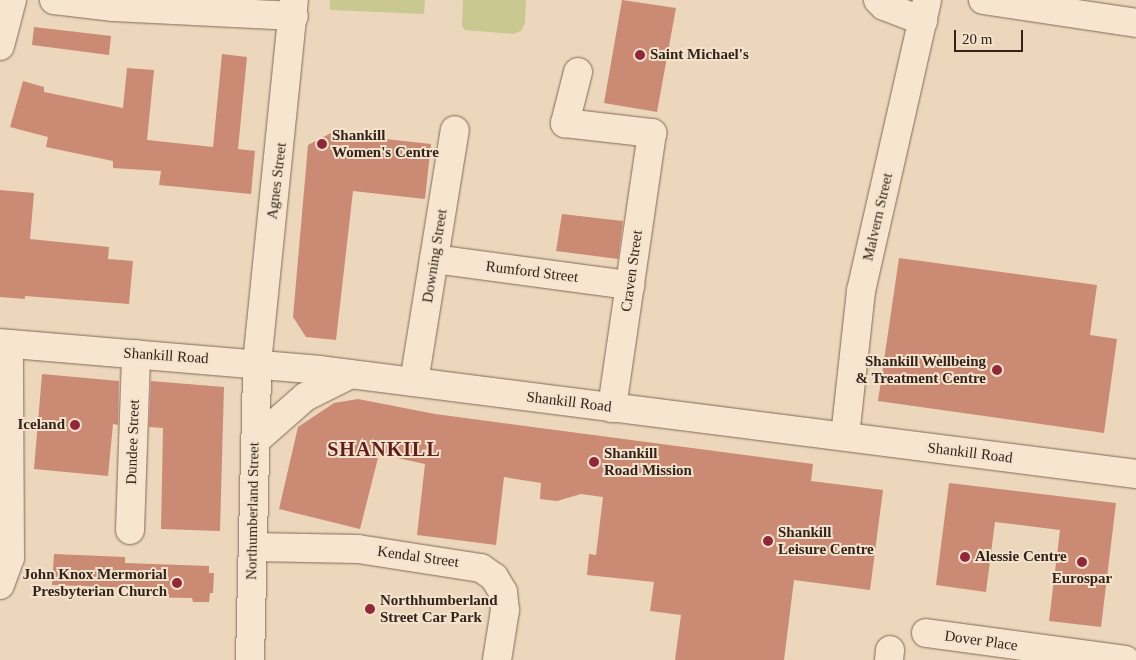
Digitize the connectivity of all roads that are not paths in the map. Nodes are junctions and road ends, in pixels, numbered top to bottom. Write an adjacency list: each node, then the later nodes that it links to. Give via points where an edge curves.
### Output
1 (12, 0): 8 (street)
2 (54, 0): 5 (street, via 114,7)
3 (878, 0): 6 (street, via 884,6)
4 (984, 0): 7 (street)
5 (294, 8): 15 (street, Agnes Street)
6 (925, 10): 19 (street, Malvern Street, via 861,291)
7 (1136, 23)
8 (0, 46)
9 (578, 72): 12 (street, Craven Street, via 565,123 652,133)
10 (454, 130): 11 (street, Downing Street)
11 (434, 259): 12 (street, Rumford Street); 17 (street, Downing Street)
12 (630, 285): 18 (street, Craven Street)
13 (5, 344): 14 (street, Shankill Road); 22 (street)
14 (136, 354): 15 (street, Shankill Road); 23 (street, Dundee Street)
15 (257, 363): 16 (street, Shankill Road); 20 (street, Northumberland Street)
16 (351, 374): 17 (street, Shankill Road); 20 (street, via 305,397)
17 (414, 382): 18 (street, Shankill Road)
18 (612, 408): 19 (street, Shankill Road)
19 (845, 436): 21 (street, Shankill Road)
20 (255, 441): 24 (street, Northumberland Street)
21 (1136, 474)
22 (5, 497): 25 (street, via 10,558)
23 (130, 530)
24 (253, 547): 27 (street, Northumberland Street); 28 (street, Kendal Street, via 358,548 467,563 494,577 511,611)
25 (0, 585)
26 (926, 633): 29 (street, Dover Place)
27 (250, 660)
28 (497, 660)
29 (1125, 660)

